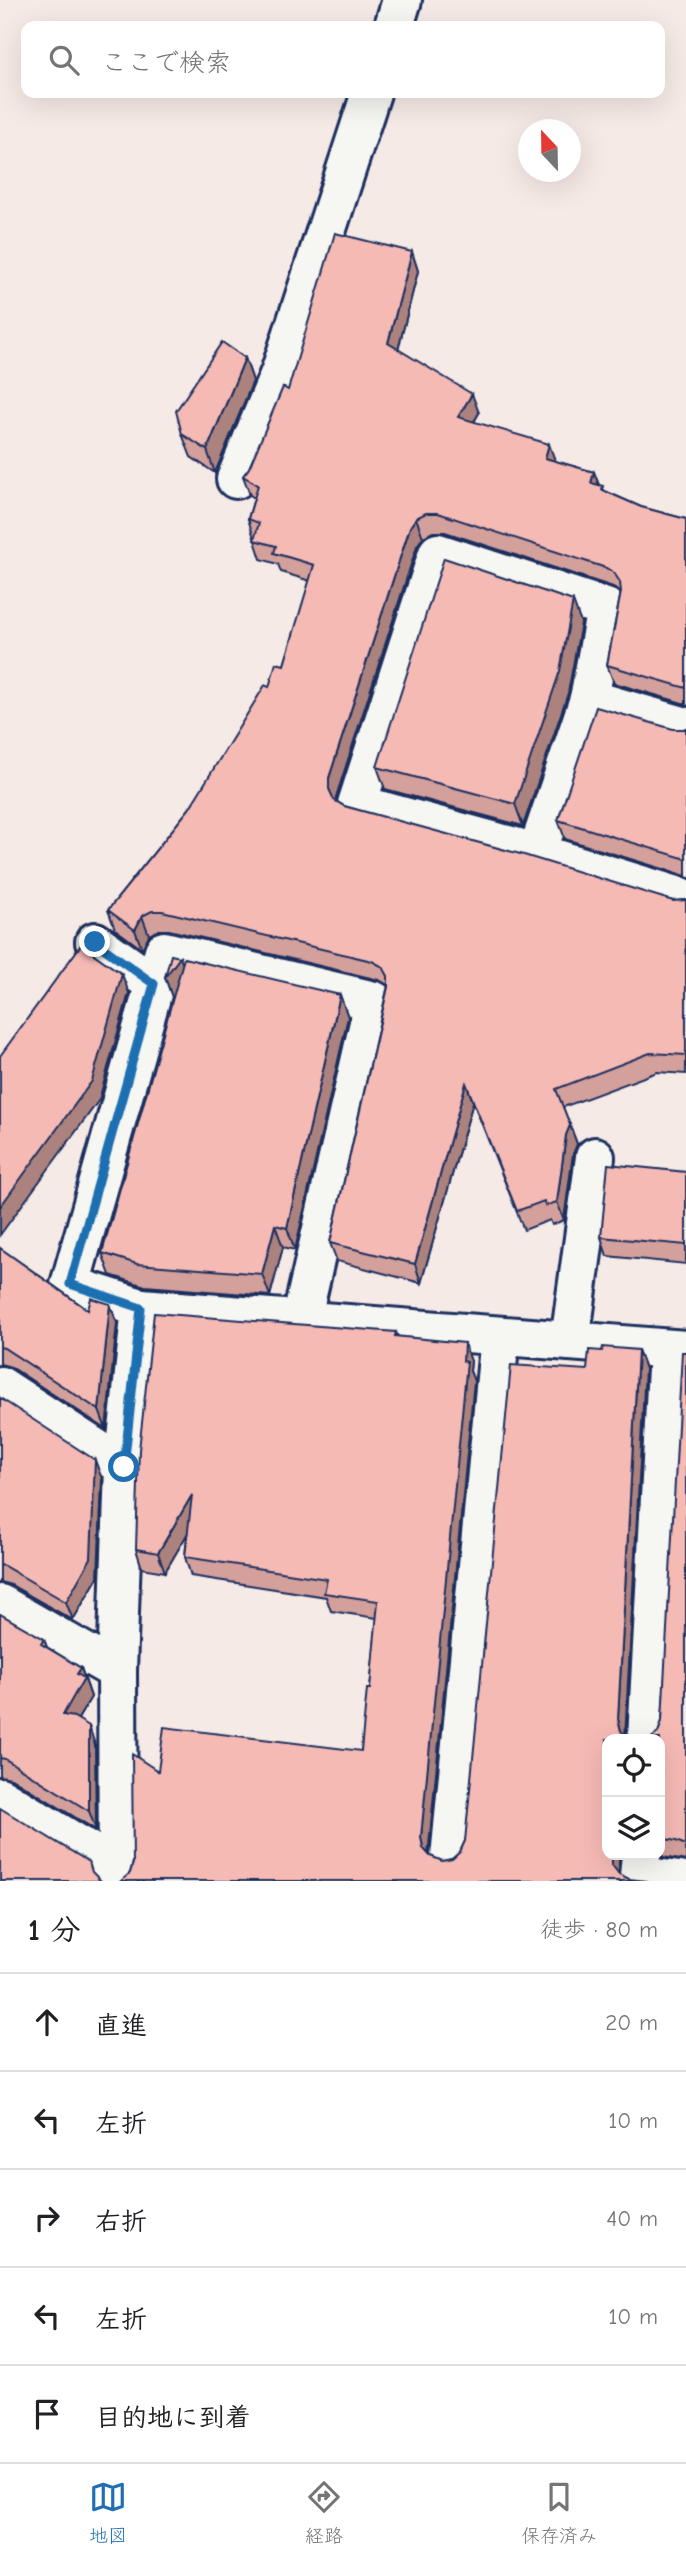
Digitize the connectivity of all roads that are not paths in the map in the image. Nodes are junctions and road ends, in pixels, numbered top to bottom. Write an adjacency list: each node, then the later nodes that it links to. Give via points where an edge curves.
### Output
1 (402, 0): 2 (street)
2 (396, 21)
3 (369, 98): 4 (street, via 280,373)
4 (236, 479)
5 (589, 699): 6 (street); 7 (street); 7 (street, via 606,608 438,553 357,804)
6 (686, 727)
7 (537, 853): 8 (street)
8 (686, 899)
9 (95, 942): 10 (street)
10 (154, 984): 12 (street, via 70,1284); 13 (street, via 164,951 374,1001)
11 (595, 1157): 15 (street)
12 (141, 1308): 13 (street); 18 (street)
13 (301, 1321): 14 (street)
14 (500, 1335): 15 (street); 23 (street)
15 (570, 1341): 16 (street)
16 (677, 1349): 21 (street)
17 (0, 1386): 18 (street)
18 (124, 1467): 20 (street)
19 (0, 1604): 20 (street)
20 (117, 1671): 25 (street)
21 (647, 1734)
22 (0, 1797): 25 (street)
23 (450, 1858)
24 (641, 1860): 26 (street, via 639,1876)
25 (118, 1875)
26 (680, 1881)

